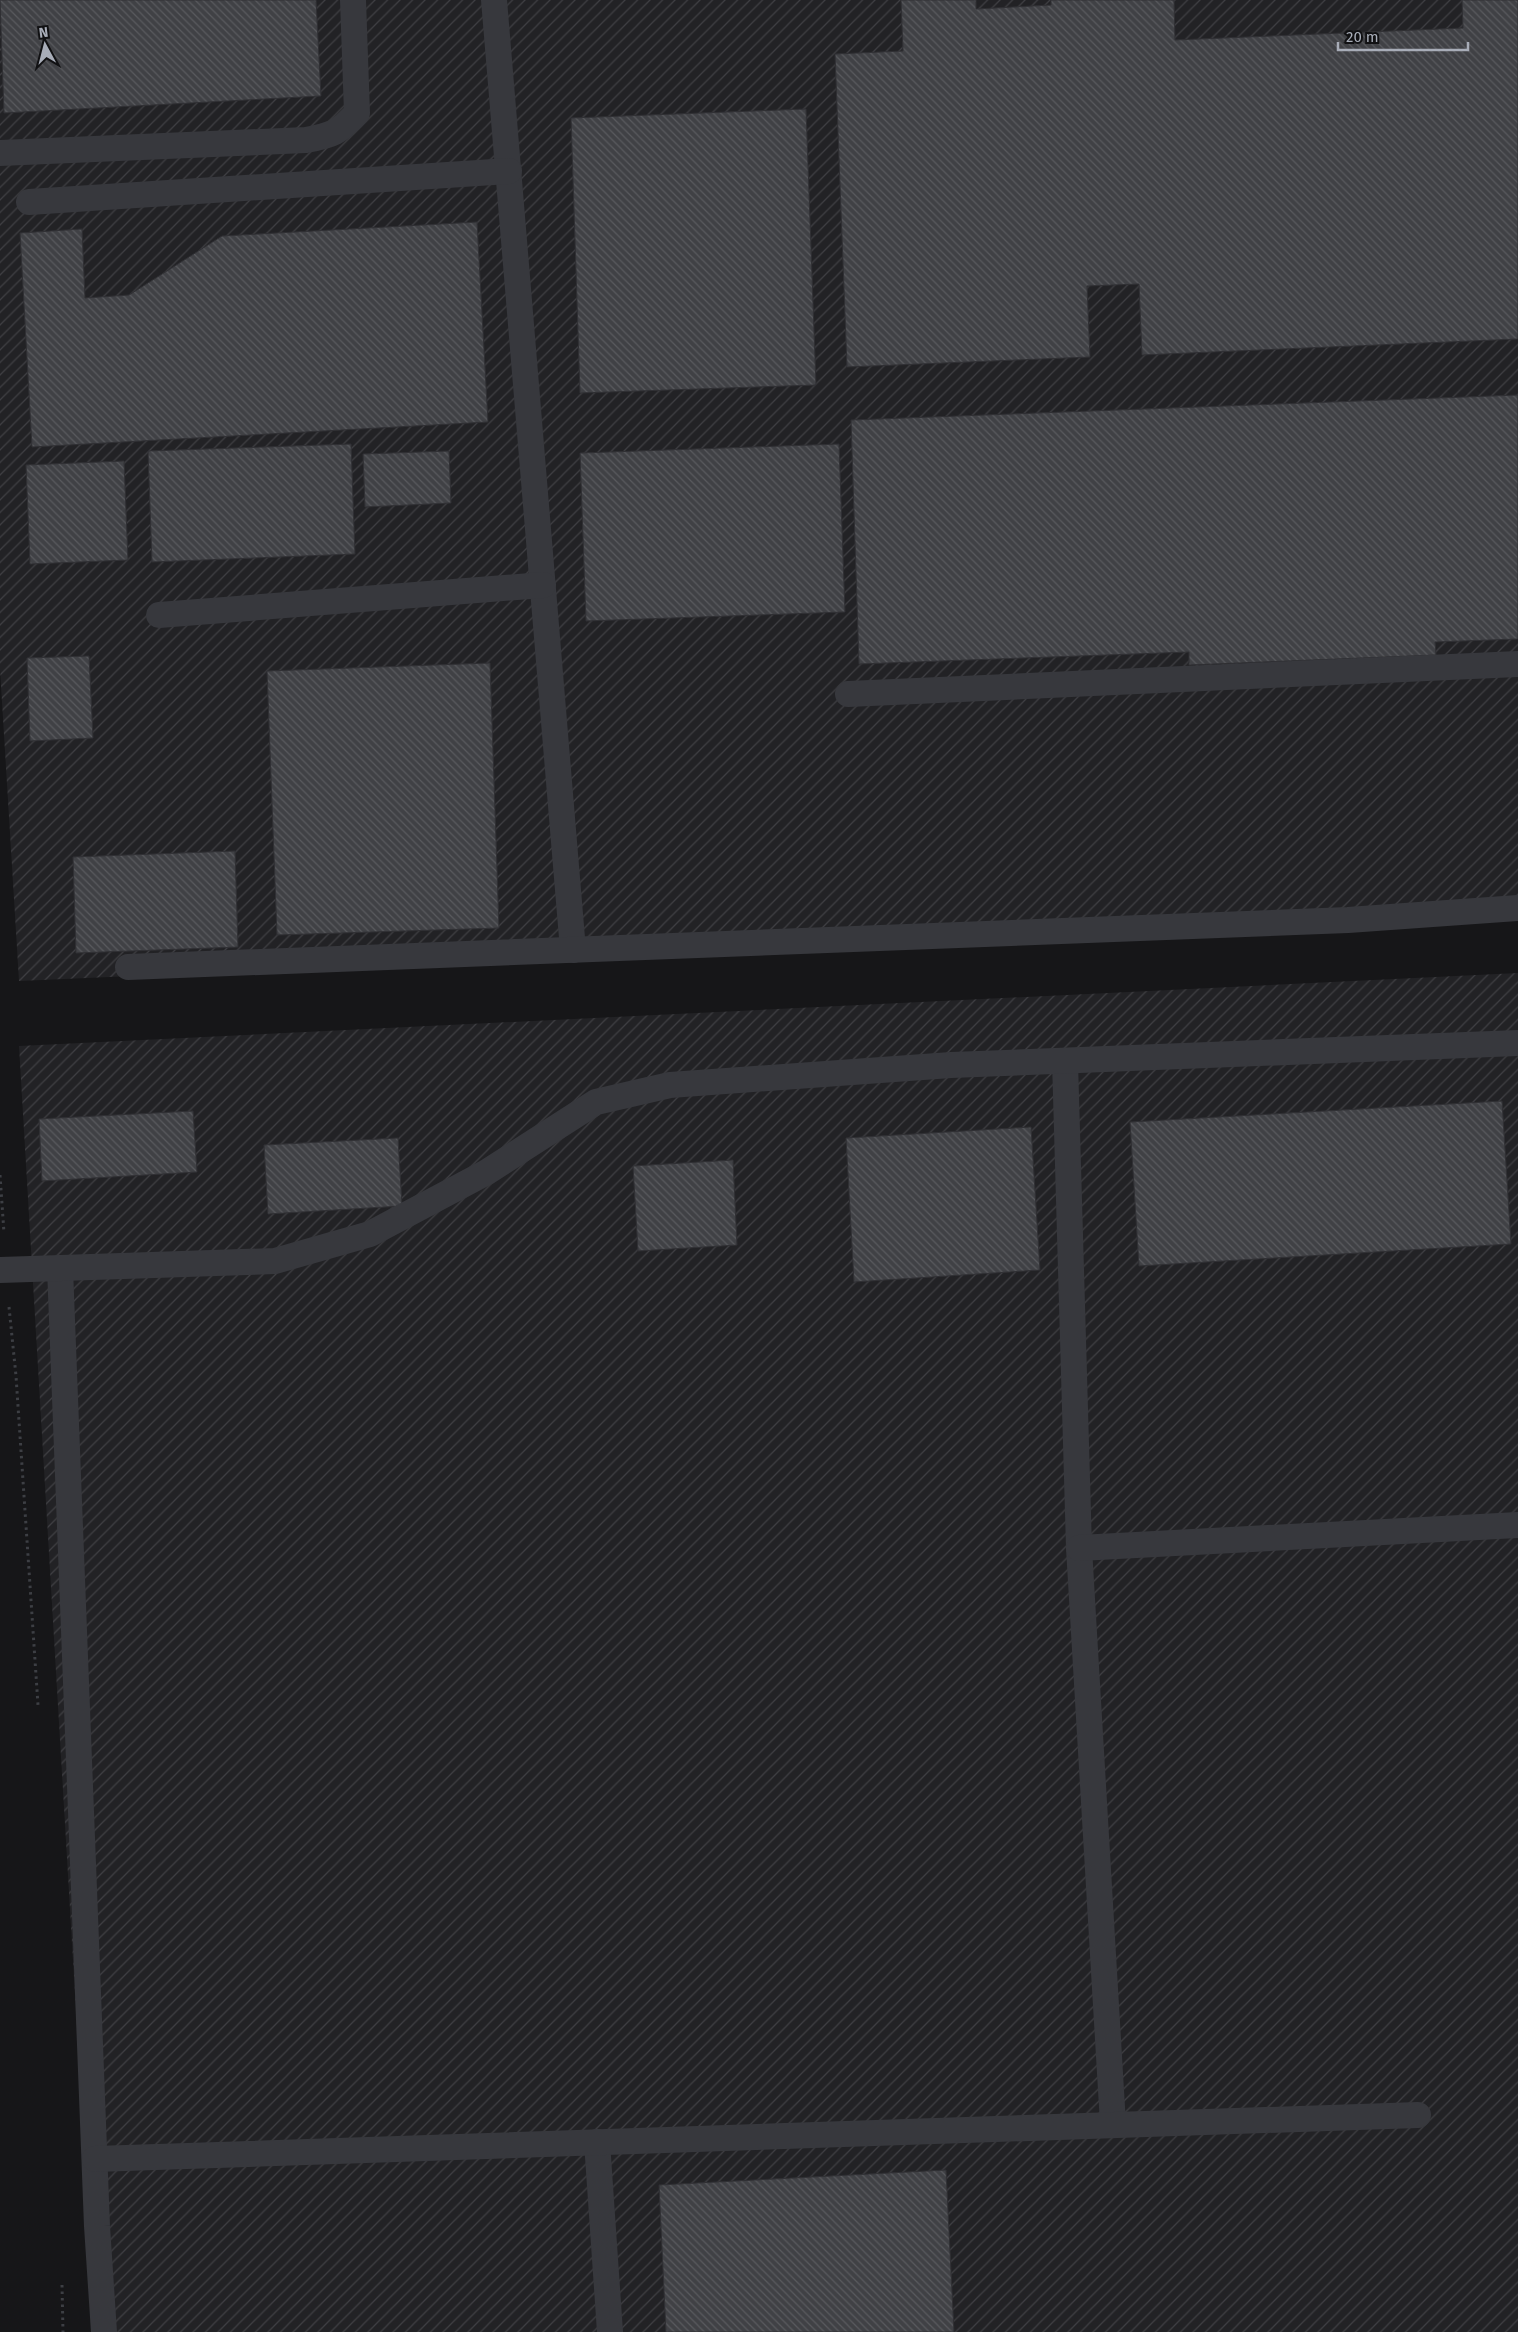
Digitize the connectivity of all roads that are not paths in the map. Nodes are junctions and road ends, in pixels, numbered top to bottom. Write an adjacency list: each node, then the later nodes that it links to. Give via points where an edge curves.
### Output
1 (353, 0): 3 (lane, via 357,113 332,136 306,140)
2 (494, 0): 4 (lane)
3 (0, 153)
4 (508, 171): 5 (lane); 6 (lane)
5 (29, 202)
6 (543, 586): 7 (lane); 11 (lane)
7 (159, 615)
8 (1518, 664): 9 (lane)
9 (848, 694)
10 (1518, 908): 11 (lane, via 1348,920)
11 (573, 950): 12 (lane)
12 (128, 967)
13 (1518, 1043): 14 (lane)
14 (1065, 1061): 15 (lane, via 951,1065 670,1085 596,1102 487,1172 370,1234 275,1261); 18 (lane)
15 (60, 1268): 16 (lane); 22 (lane)
16 (3, 1270)
17 (1518, 1525): 18 (lane)
18 (1079, 1548): 20 (lane)
19 (1418, 2115): 20 (lane)
20 (1114, 2124): 21 (lane)
21 (597, 2142): 22 (lane); 24 (lane)
22 (94, 2159): 23 (lane)
23 (104, 2332)
24 (610, 2332)

